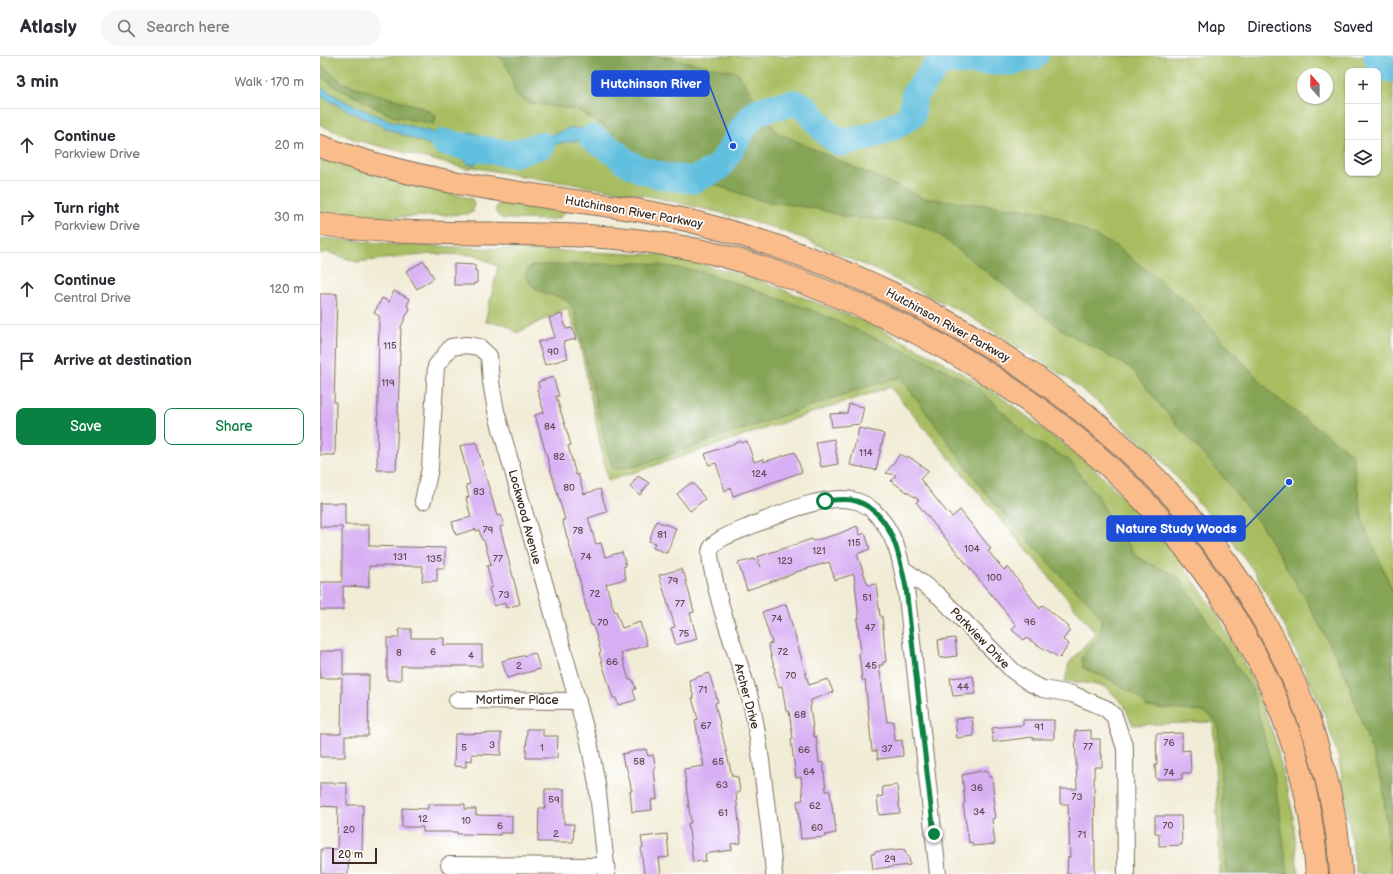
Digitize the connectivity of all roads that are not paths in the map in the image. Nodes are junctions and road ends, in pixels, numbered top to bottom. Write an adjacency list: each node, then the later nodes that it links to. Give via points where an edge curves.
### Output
1 (320, 146): 13 (highway, Hutchinson River Parkway, via 400,171 511,192 645,211 750,238 825,265 900,298 972,336 1049,385 1109,433 1163,485 1201,529 1248,593 1286,663 1316,739 1334,817)
2 (320, 224): 12 (highway, Hutchinson River Parkway, via 372,231 619,239 663,243 726,256 783,274 856,304 930,340 1003,384 1072,434 1131,487 1181,543 1225,603 1259,662 1285,722 1304,783)
3 (423, 501): 6 (street, Lockwood Avenue, via 430,468 436,366 451,347 479,347 489,356 496,411)
4 (902, 568): 9 (street, Archer Drive, via 893,537 879,515 868,506 845,499 825,501 789,511 734,533 714,544 710,550 717,595 757,727); 10 (street); 11 (street, Parkview Drive, via 939,596 1013,671 1030,683 1072,694 1105,708 1114,716 1125,748)
5 (457, 700): 6 (street, Mortimer Place)
6 (578, 701): 8 (street, Lockwood Avenue, via 597,784)
7 (449, 864): 8 (street, via 595,866)
8 (606, 869)
9 (774, 874)
10 (938, 874)
11 (1126, 874)
12 (1317, 874)
13 (1341, 874)

